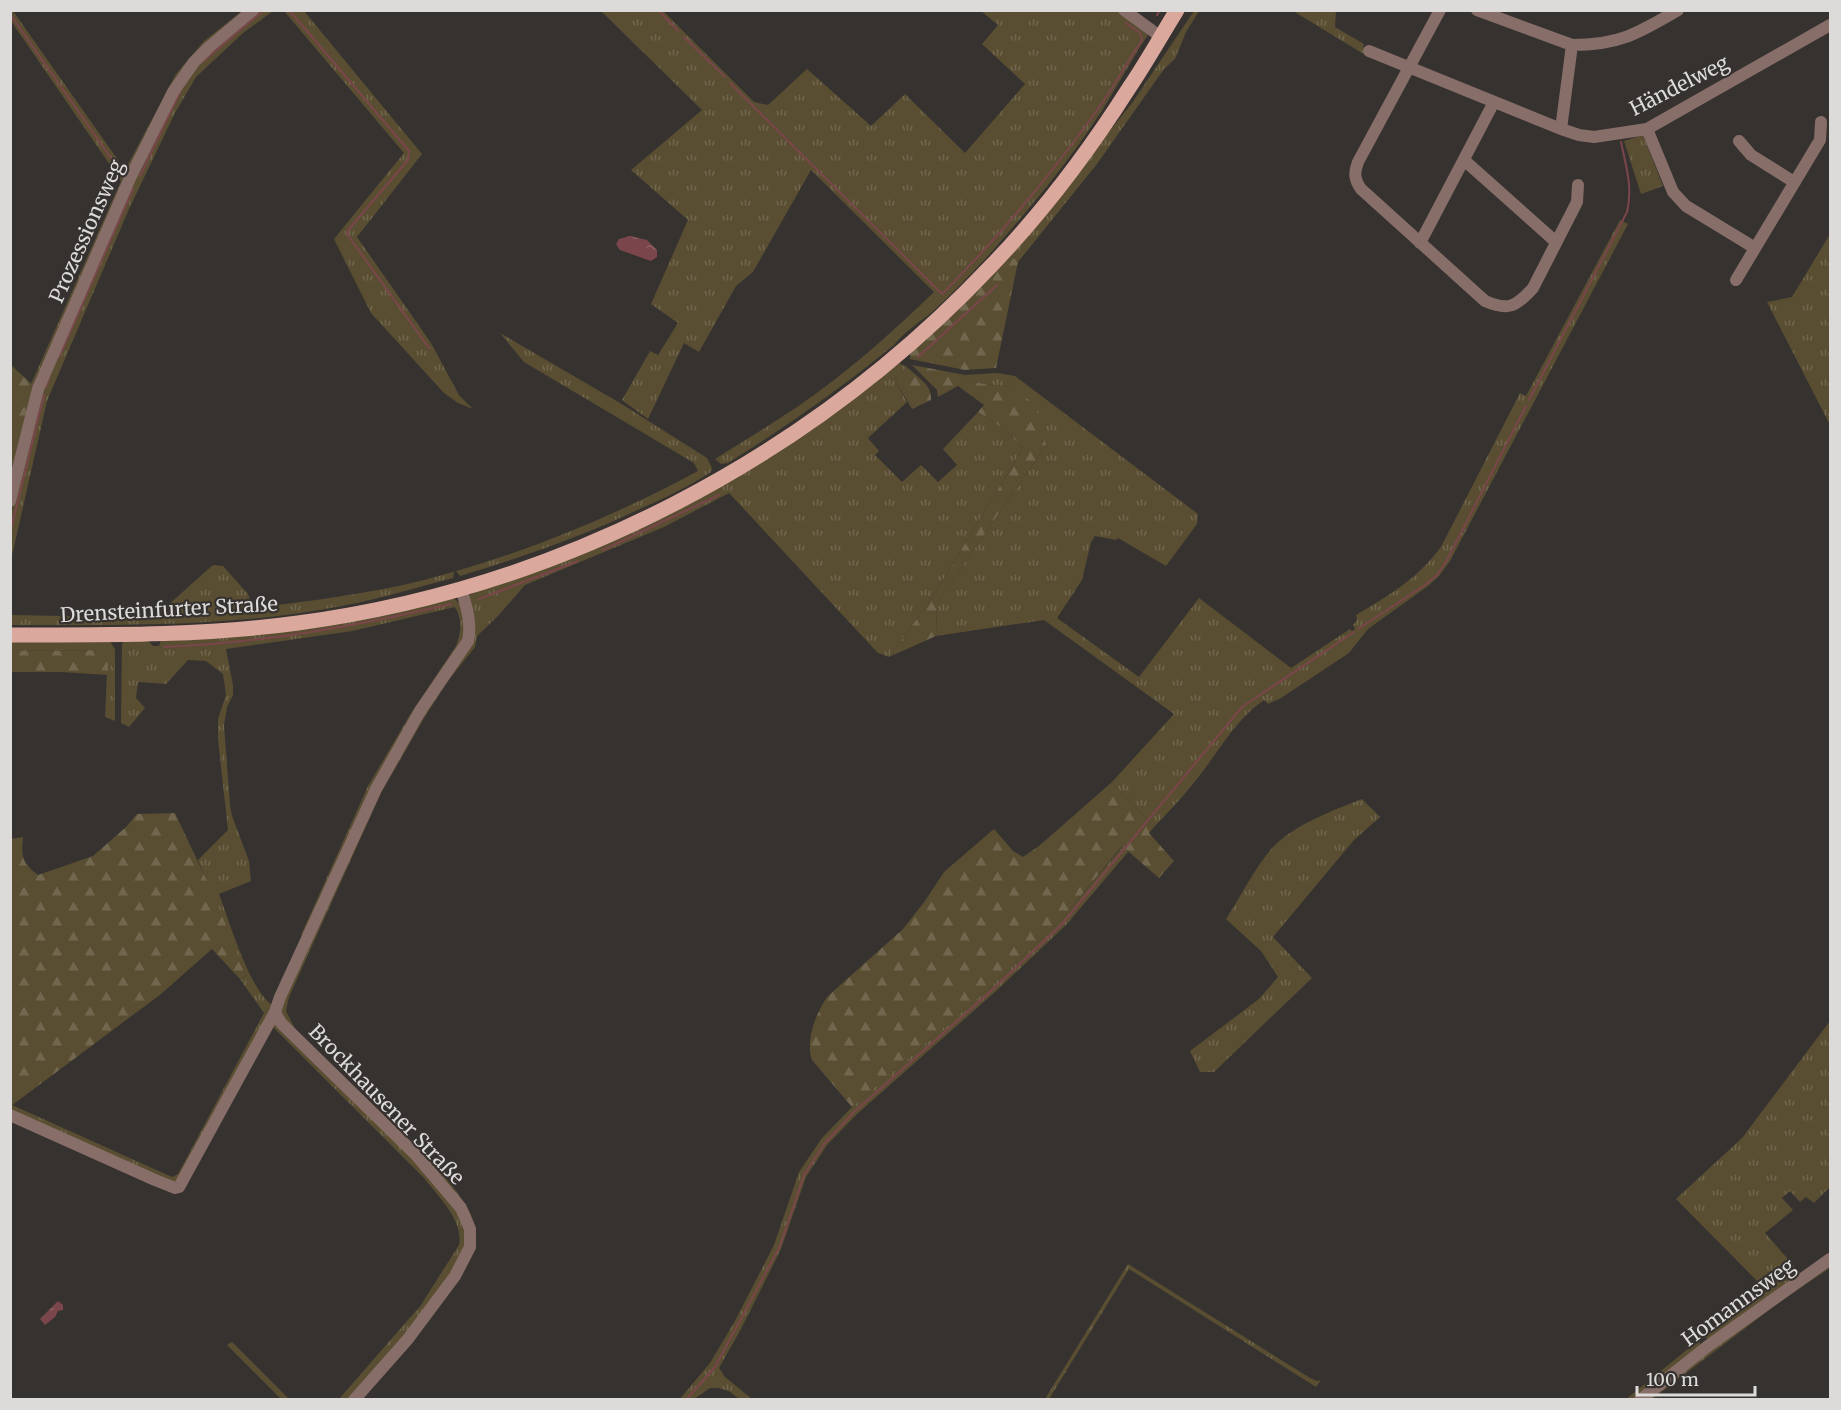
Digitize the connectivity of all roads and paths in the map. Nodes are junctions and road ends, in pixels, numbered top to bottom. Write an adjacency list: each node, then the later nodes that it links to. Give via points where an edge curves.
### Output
1 (253, 10): 24 (street, Prozessionsweg, via 194,62 162,113 38,389)
2 (1124, 10): 8 (street)
3 (1177, 10): 8 (main road, Drensteinfurter Straße)
4 (1440, 10): 11 (street)
5 (1477, 10): 9 (street)
6 (1678, 10): 9 (street, via 1635,35 1596,45)
7 (1830, 25): 15 (street, Händelweg)
8 (1161, 37): 25 (main road, Drensteinfurter Straße, via 1096,138 1028,225 946,312 900,354 753,460 663,510 563,554)
9 (1572, 45): 14 (street)
10 (1369, 51): 11 (street, Händelweg)
11 (1409, 67): 12 (street, Händelweg); 21 (street, via 1354,172 1361,189)
12 (1494, 102): 14 (street, Händelweg); 17 (street)
13 (1821, 122): 18 (street, via 1820,140)
14 (1561, 129): 15 (street, Händelweg, via 1594,137)
15 (1647, 129): 22 (street, via 1676,197)
16 (1739, 141): 18 (street, via 1751,155)
17 (1464, 160): 20 (street); 21 (street)
18 (1794, 183): 22 (street)
19 (1578, 185): 20 (street, via 1577,202)
20 (1556, 242): 21 (street, via 1533,288 1513,305 1500,307 1485,301)
21 (1420, 243)
22 (1755, 248): 23 (street)
23 (1736, 280)
24 (10, 501)
25 (461, 588): 26 (main road, Drensteinfurter Straße, via 358,613 256,628 156,634); 27 (street, via 470,618 468,641 420,711 376,789)
26 (10, 635)
27 (275, 1012): 28 (street, via 179,1187); 30 (street, Brockhausener Straße, via 281,1023 416,1155 461,1208 470,1228 470,1247 455,1276 408,1339)
28 (10, 1115)
29 (1830, 1258): 31 (street, Homannsweg)
30 (354, 1400)
31 (1640, 1400)

